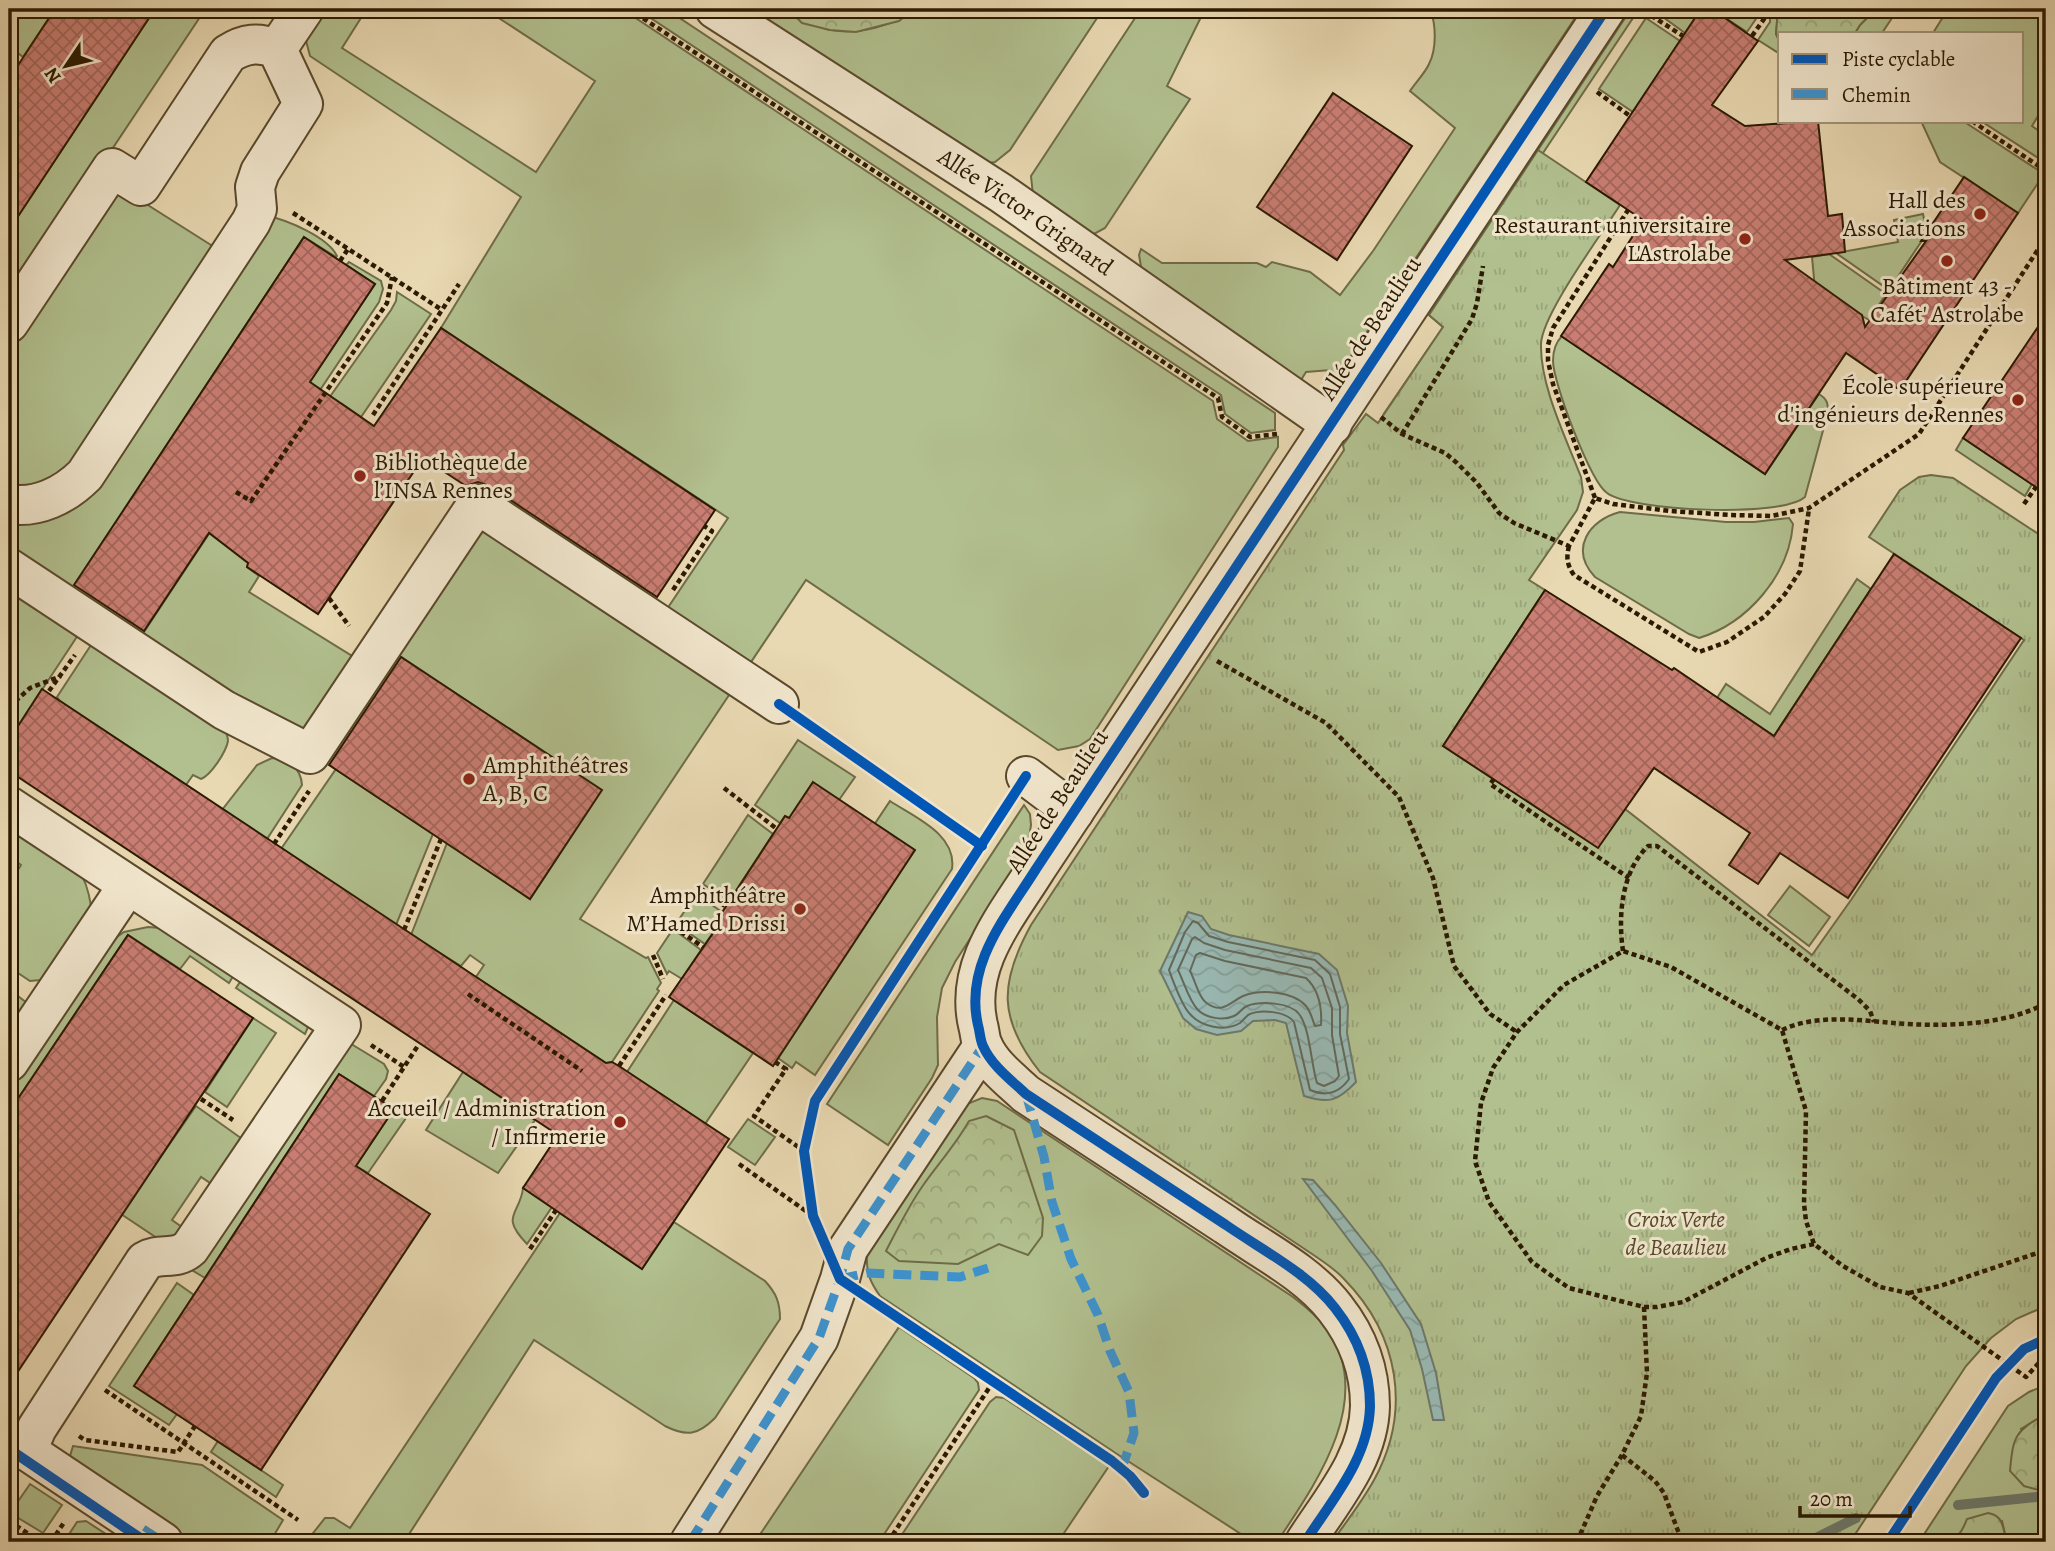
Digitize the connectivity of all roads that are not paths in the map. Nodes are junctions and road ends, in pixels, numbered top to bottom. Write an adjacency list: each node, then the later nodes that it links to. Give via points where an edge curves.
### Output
1 (302, 9): 4 (street)
2 (715, 9): 6 (street, Allée Victor Grignard, via 1001,193)
3 (1622, 16): 6 (street, Allée de Beaulieu)
4 (277, 49): 5 (street, via 251,44 228,54 141,186 112,168); 7 (street, via 303,104 256,180 257,209 251,222 85,475 48,500)
5 (9, 323)
6 (1332, 425): 12 (street, Allée de Beaulieu)
7 (9, 504)
8 (9, 568): 9 (street, via 224,710 310,754 477,504)
9 (779, 704)
10 (1026, 776): 12 (street)
11 (9, 806): 13 (street)
12 (1074, 811): 14 (street, Allée de Beaulieu, via 983,956 975,981)
13 (128, 885): 15 (street); 16 (street, via 341,1026 190,1248 176,1256 153,1256 145,1261 45,1416)
14 (983, 1046): 18 (street, via 848,1249 819,1338); 19 (street, Allée de Beaulieu, via 1026,1094 1290,1268 1334,1307 1351,1331 1368,1382 1366,1434 1359,1460)
15 (9, 1062)
16 (18, 1445): 17 (street)
17 (163, 1542)
18 (690, 1542)
19 (1305, 1542)

